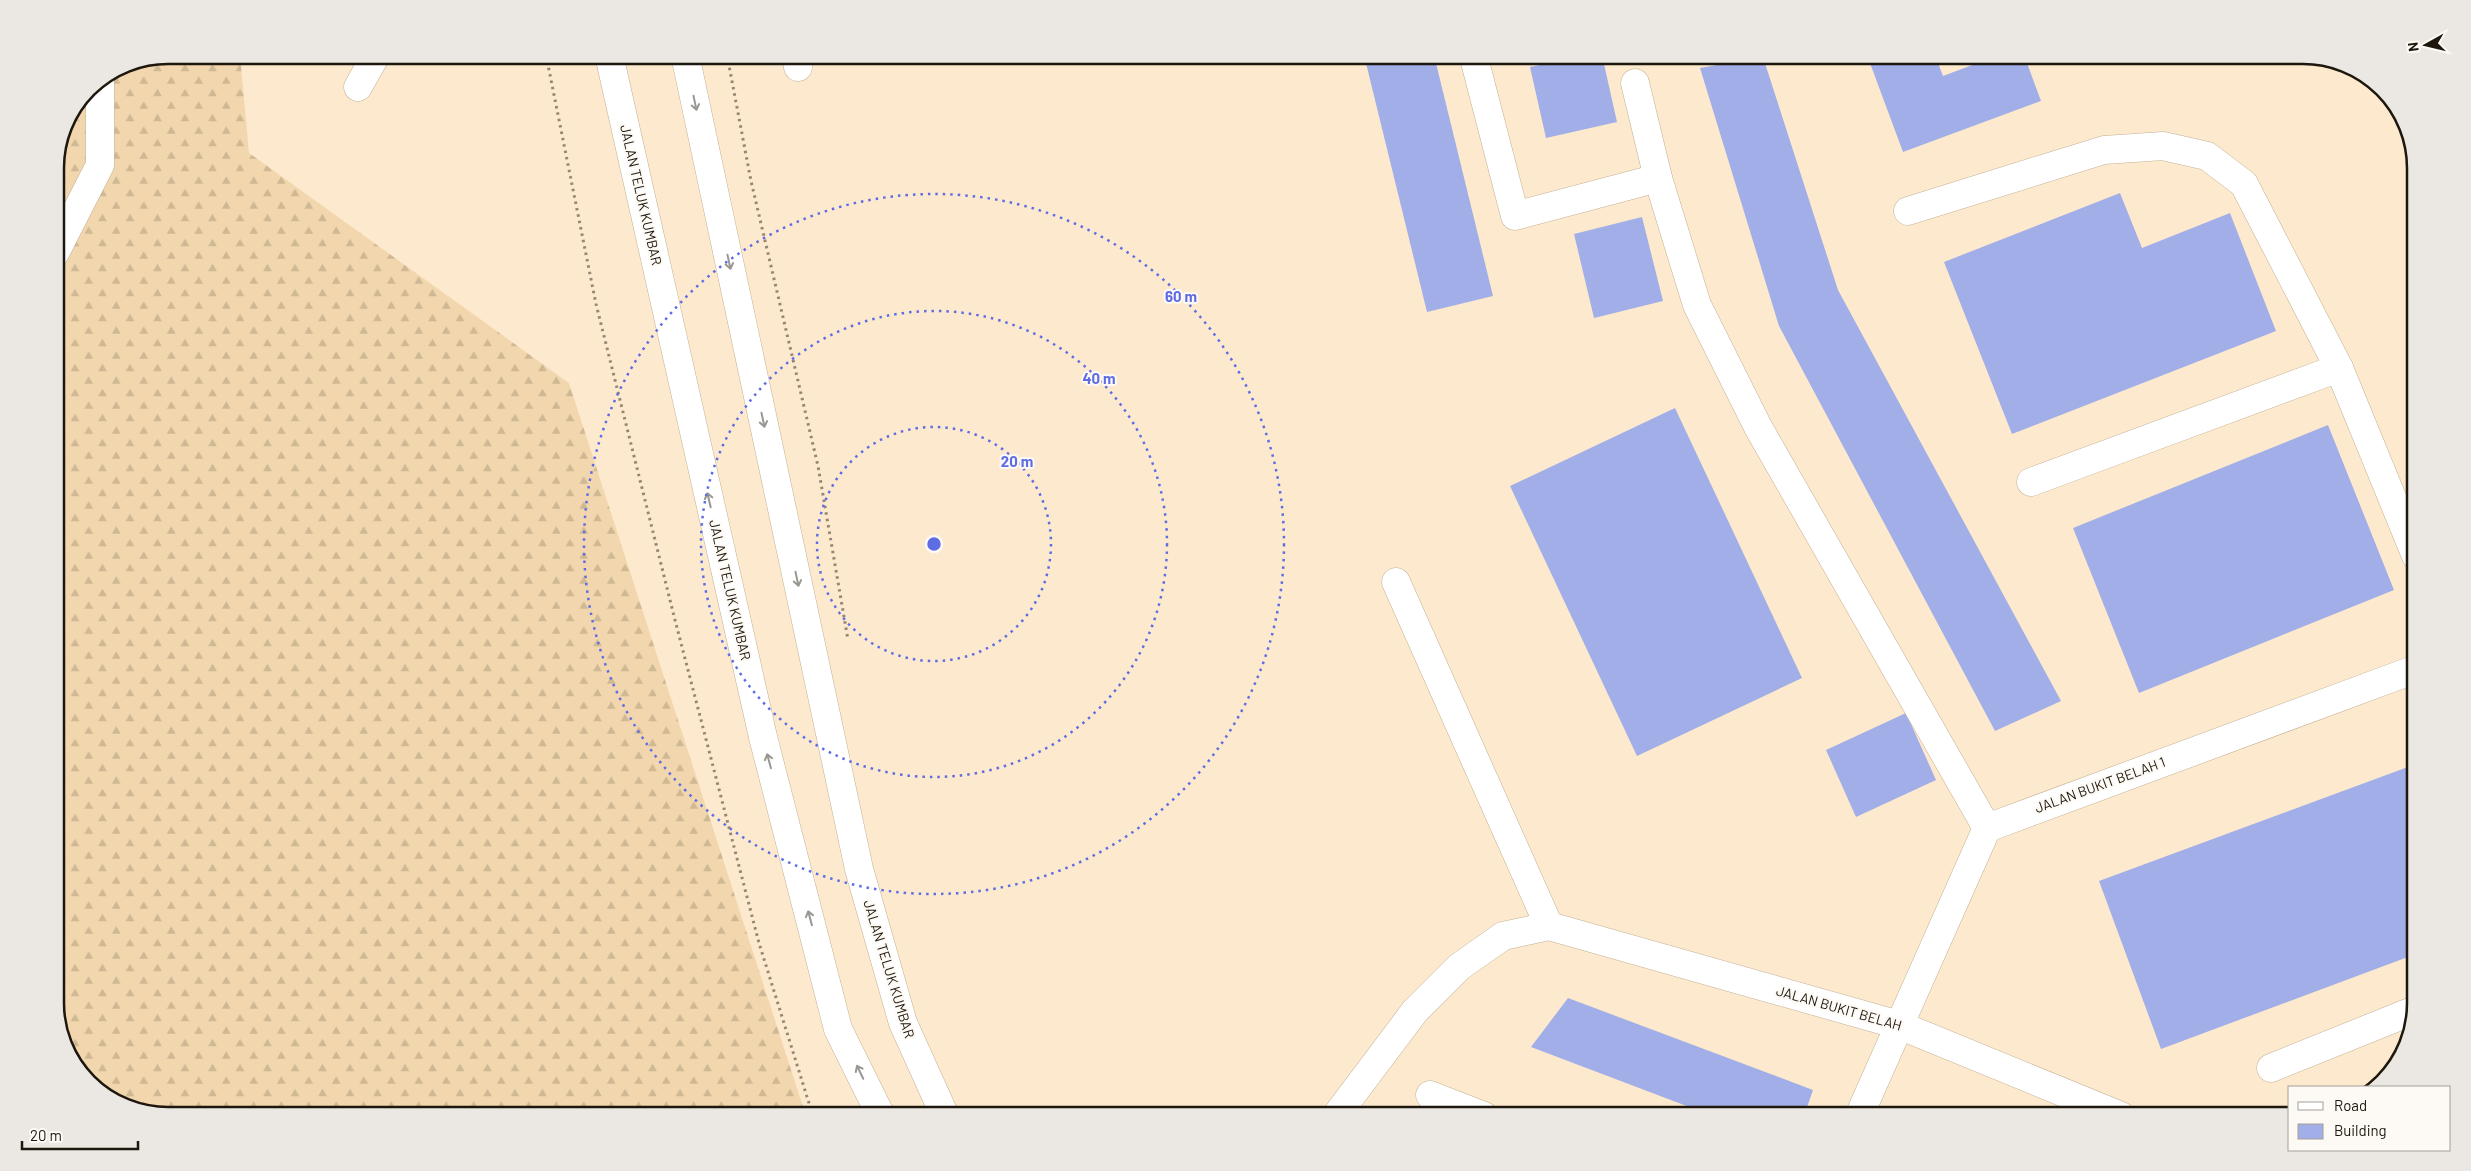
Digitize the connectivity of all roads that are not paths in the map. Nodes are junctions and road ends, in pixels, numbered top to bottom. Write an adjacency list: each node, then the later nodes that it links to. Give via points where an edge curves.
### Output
1 (371, 64): 6 (main road)
2 (611, 64): 22 (main road, JALAN TELUK KUMBAR, one-way to 2, via 838,1029 765,747)
3 (687, 64): 23 (main road, JALAN TELUK KUMBAR, one-way to 23, via 859,869 903,1023)
4 (1476, 64): 8 (main road, via 1515,216)
5 (1635, 83): 8 (main road)
6 (358, 87)
7 (100, 89): 10 (main road, via 100,165)
8 (1658, 178): 16 (main road, via 1697,305 1758,427)
9 (1908, 212): 11 (main road, via 2104,150 2162,146 2207,156 2244,184)
10 (64, 235)
11 (2339, 368): 12 (main road); 13 (main road)
12 (2031, 482)
13 (2407, 534)
14 (1396, 582): 17 (main road)
15 (2407, 672): 16 (main road, JALAN BUKIT BELAH 1)
16 (1987, 828): 19 (main road)
17 (1549, 926): 19 (main road, JALAN BUKIT BELAH); 24 (main road, via 1503,936 1459,967 1415,1011)
18 (2406, 1013): 20 (main road)
19 (1899, 1025): 26 (main road); 27 (main road, JALAN BUKIT BELAH)
20 (2271, 1068)
21 (1430, 1095): 25 (main road)
22 (877, 1107)
23 (941, 1107)
24 (1343, 1107)
25 (1461, 1107)
26 (1863, 1107)
27 (2098, 1107)

